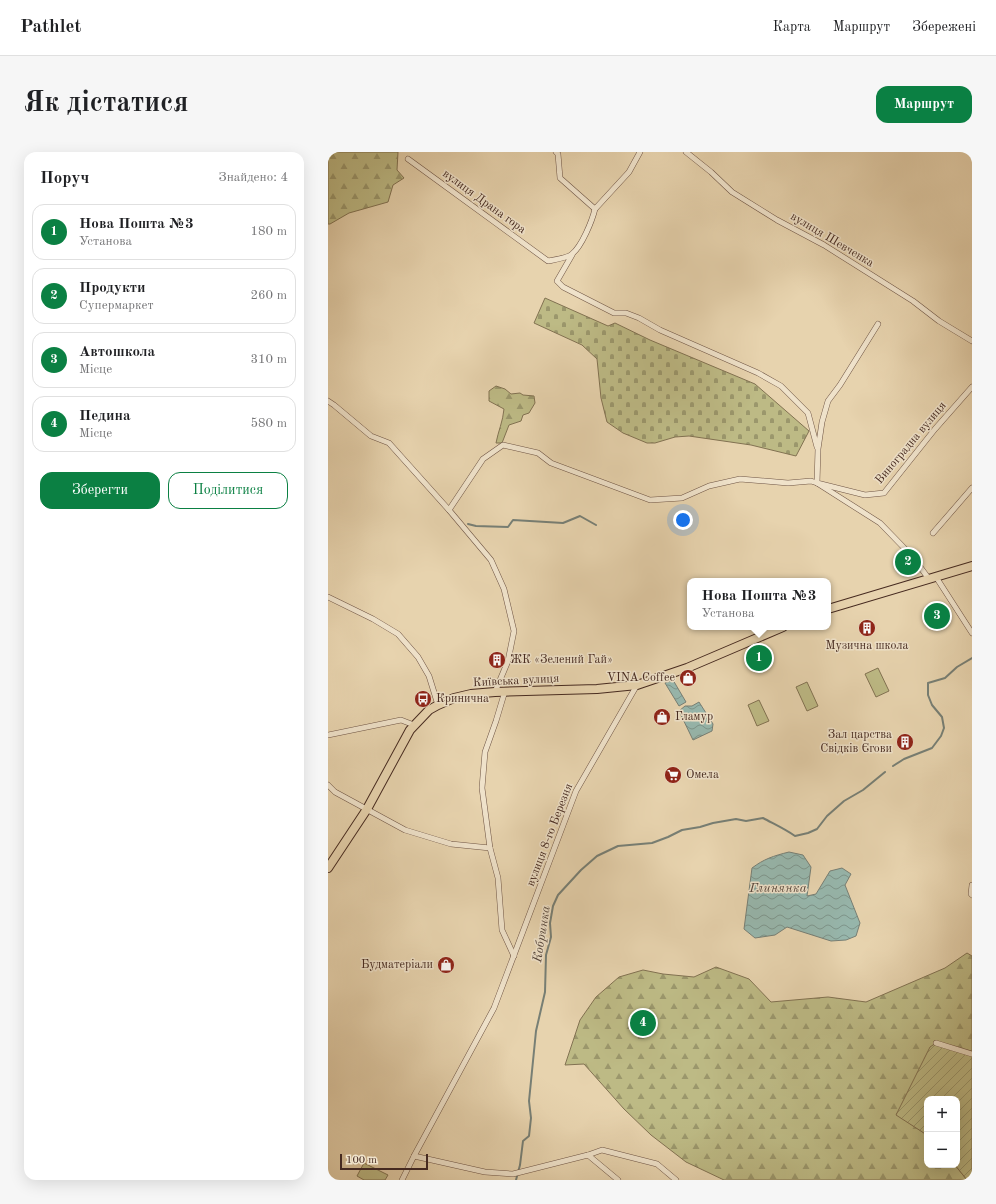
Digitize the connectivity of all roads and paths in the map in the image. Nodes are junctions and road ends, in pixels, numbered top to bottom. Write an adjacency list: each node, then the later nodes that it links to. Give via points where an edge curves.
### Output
1 (556, 152): 5 (street, via 560,178)
2 (640, 152): 5 (street, via 629,172)
3 (686, 152): 8 (street, вулиця Шевченка, via 732,192 913,301)
4 (408, 159): 6 (street, вулиця Драна гора, via 548,261)
5 (595, 209): 6 (street, via 582,241)
6 (572, 255): 11 (street, via 557,281 563,287 614,313 626,313 638,318 781,386 808,413)
7 (878, 324): 11 (street, via 828,401)
8 (972, 341)
9 (972, 387): 12 (street, Виноградна вулиця, via 884,493 864,495)
10 (328, 401): 14 (street, via 371,436 389,443)
11 (818, 450): 12 (street)
12 (817, 483): 14 (street, Виноградна вулиця, via 740,479 709,486 682,498 650,500 551,463 538,453 503,445 483,459); 17 (street, via 880,523)
13 (972, 488): 15 (street)
14 (449, 510): 24 (street, via 490,560 504,589 514,631 508,661)
15 (933, 533)
16 (972, 566): 17 (main road)
17 (933, 578): 19 (main road); 21 (street)
18 (328, 597): 25 (street, via 398,634 430,676)
19 (831, 608)
20 (776, 630): 22 (main road, Київська вулиця, via 687,668)
21 (972, 633)
22 (637, 685): 23 (main road, Київська вулиця, via 597,689); 34 (street, вулиця 8-го Березня, via 576,791)
23 (505, 691): 24 (main road, Київська вулиця); 30 (street, via 485,752 482,788)
24 (495, 692): 25 (main road, Київська вулиця, via 454,698)
25 (438, 705): 26 (main road, Київська вулиця)
26 (414, 725): 27 (street, via 401,720); 29 (main road, Київська вулиця)
27 (328, 735)
28 (328, 785): 29 (street, via 335,792)
29 (367, 809): 30 (street, via 405,830 451,844); 31 (main road, Київська вулиця)
30 (490, 848): 34 (street, via 498,878 502,930)
31 (328, 868)
32 (972, 886): 33 (street)
33 (972, 895)
34 (514, 956): 38 (street, вулиця 8-го Березня, via 494,1008)
35 (936, 1044): 36 (street)
36 (972, 1054)
37 (588, 1155): 38 (street, via 513,1174 485,1172); 40 (street); 41 (street, via 602,1150 657,1164)
38 (414, 1156): 39 (street, вулиця 8-го Березня)
39 (402, 1180)
40 (618, 1180)
41 (676, 1180)

